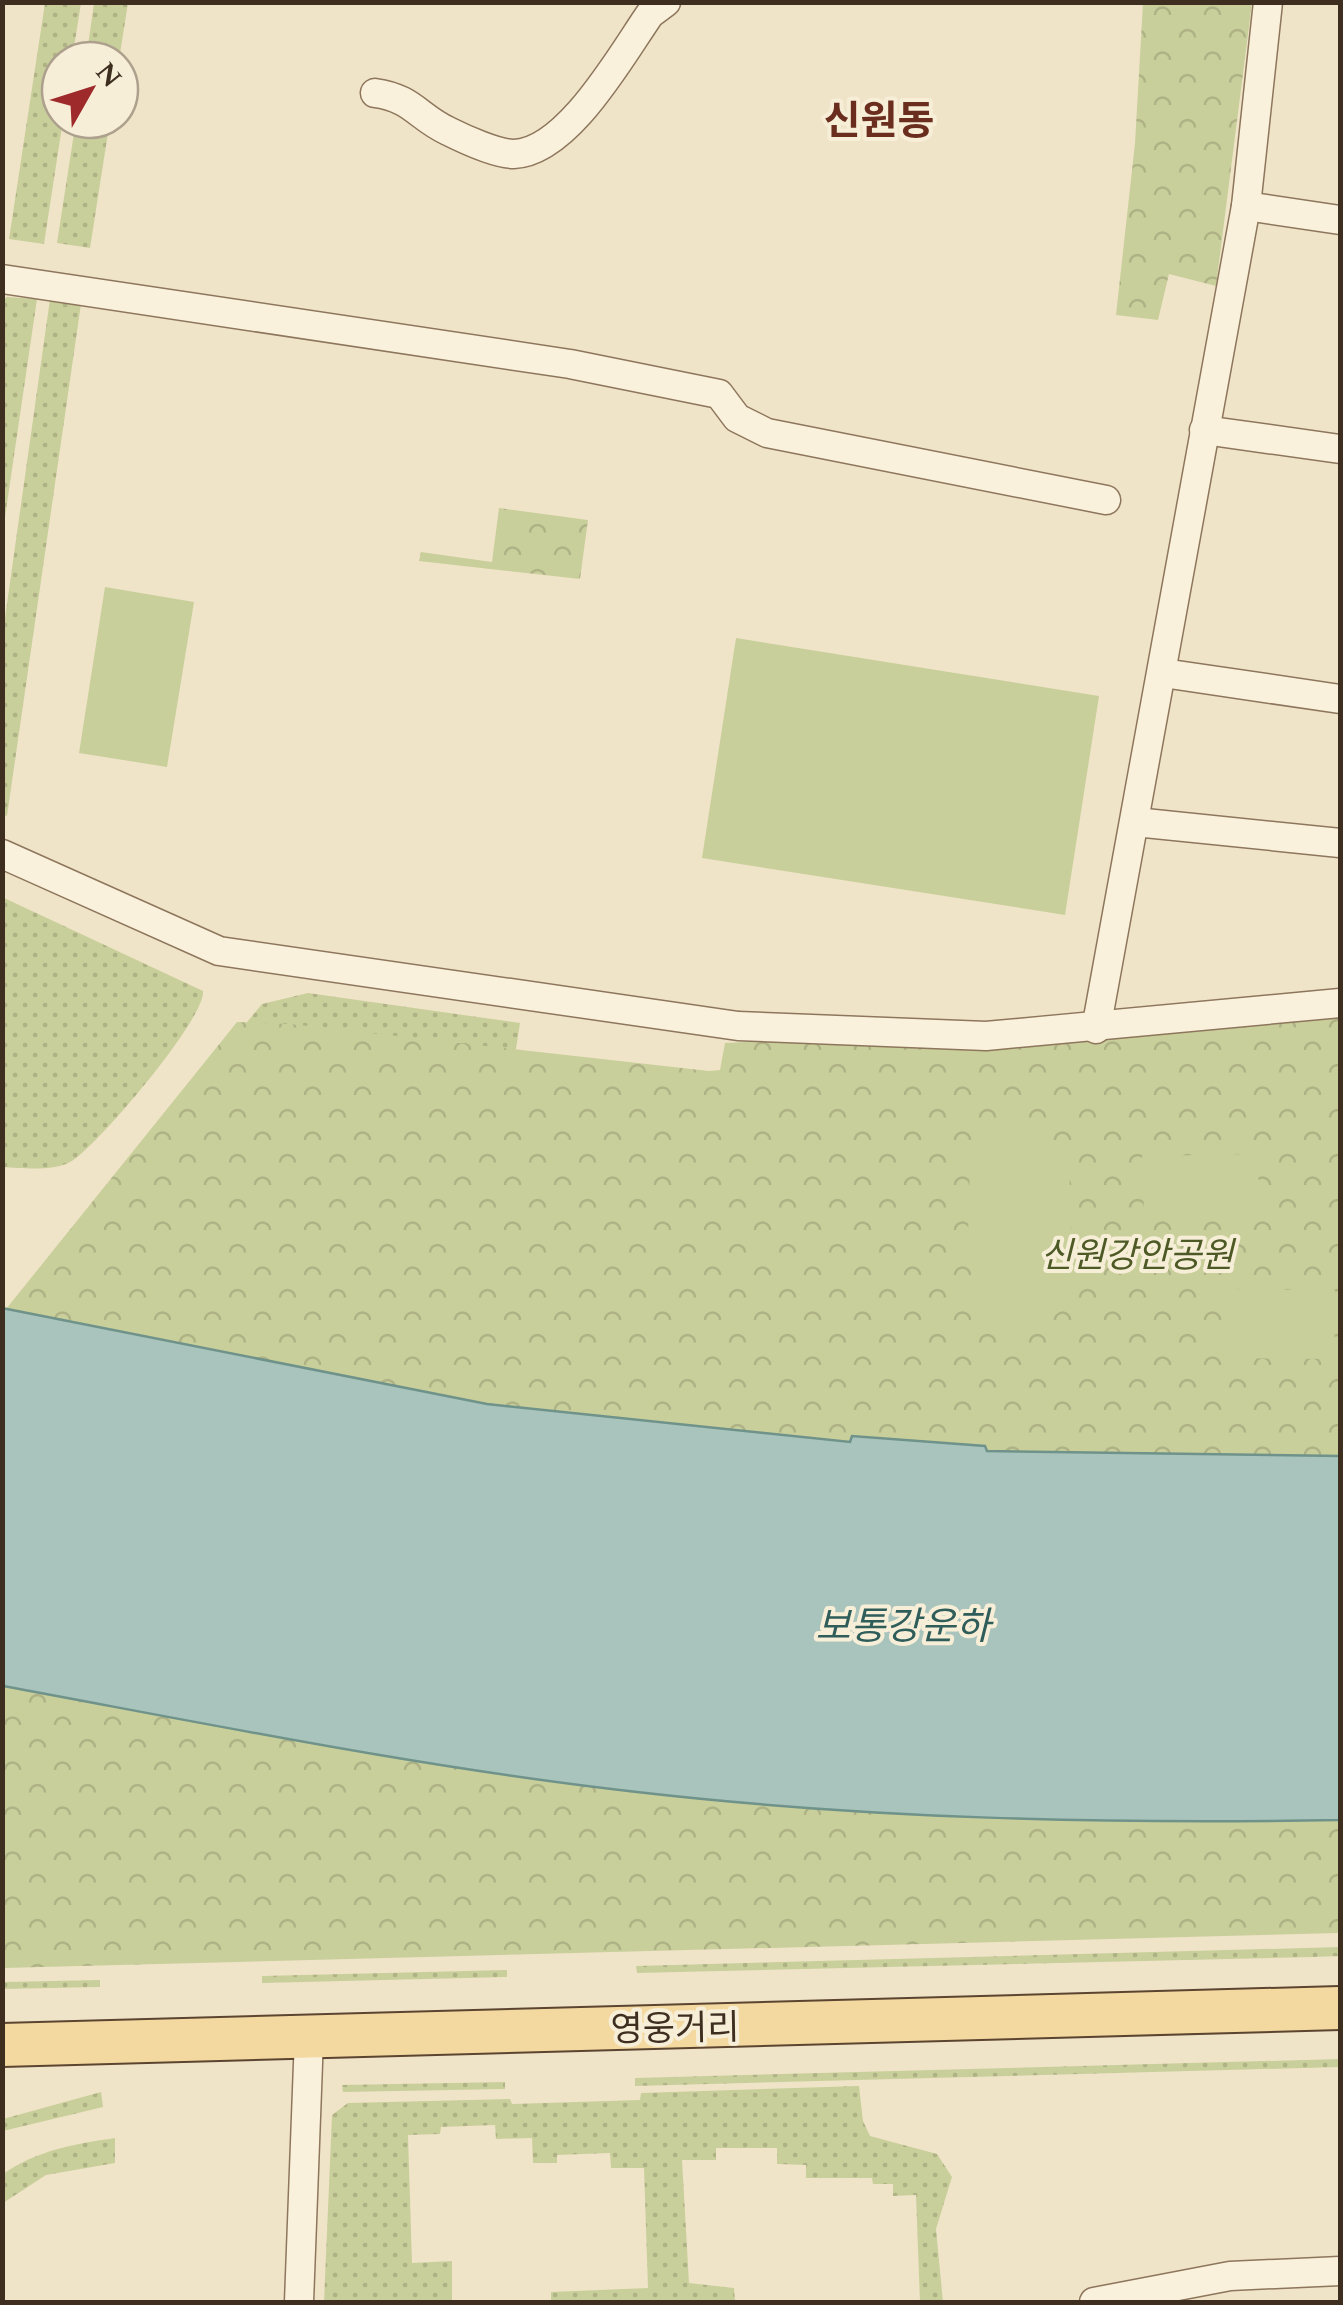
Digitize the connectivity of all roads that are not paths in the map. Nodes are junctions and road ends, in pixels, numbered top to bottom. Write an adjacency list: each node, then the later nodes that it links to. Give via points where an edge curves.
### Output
1 (666, 2): 3 (street, via 650,14 581,112 541,144 513,154 446,131 401,97)
2 (1268, 2): 4 (street)
3 (375, 93)
4 (1246, 206): 5 (street); 7 (street)
5 (1340, 220)
6 (2, 279): 9 (street, via 682,386 719,394 737,418 768,432)
7 (1204, 430): 8 (street); 10 (street)
8 (1340, 449)
9 (1106, 500)
10 (1163, 673): 11 (street); 12 (street)
11 (1340, 699)
12 (1135, 822): 13 (street); 16 (street)
13 (1340, 843)
14 (2, 854): 16 (street, via 219,951 261,958 738,1026 986,1036)
15 (1340, 1003): 16 (street)
16 (1096, 1029)
17 (1340, 2008): 18 (main road, 영웅거리)
18 (309, 2037): 19 (main road, 영웅거리); 21 (street)
19 (5, 2046)
20 (1340, 2270): 22 (street, via 1230,2276)
21 (299, 2302)
22 (1094, 2302)

